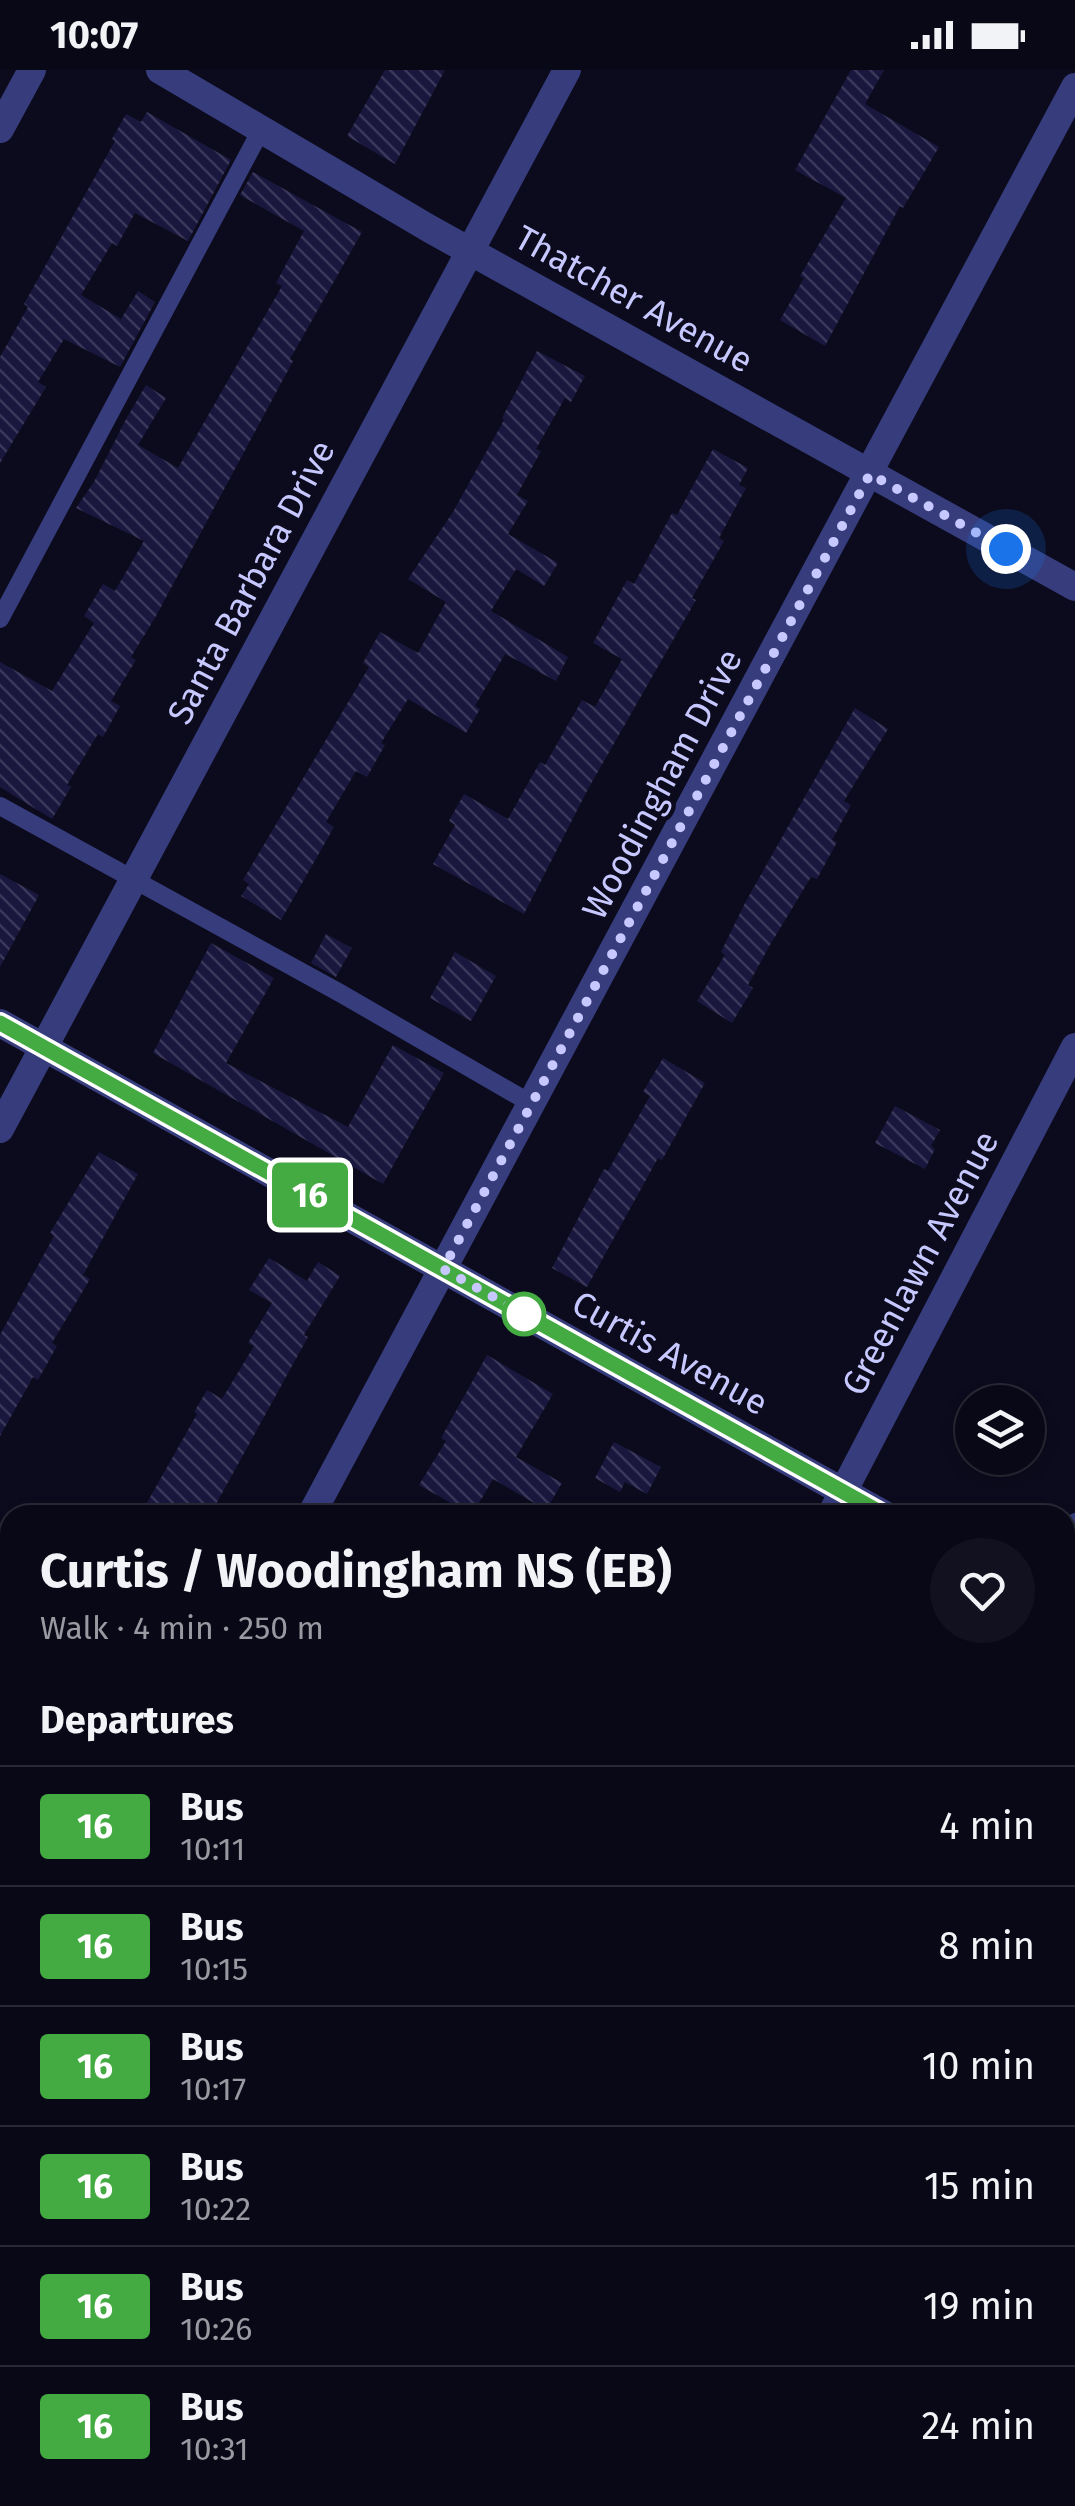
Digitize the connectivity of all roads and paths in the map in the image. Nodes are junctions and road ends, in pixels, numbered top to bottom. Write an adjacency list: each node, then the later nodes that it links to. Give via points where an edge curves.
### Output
1 (32, 70): 5 (street)
2 (160, 70): 6 (street, Thatcher Avenue)
3 (567, 70): 7 (street, Santa Barbara Drive)
4 (1075, 87): 8 (street, Woodingham Drive)
5 (0, 129)
6 (262, 130): 7 (street, Thatcher Avenue); 10 (lane)
7 (471, 251): 8 (street, Thatcher Avenue); 12 (street, Santa Barbara Drive)
8 (870, 474): 9 (street, Thatcher Avenue); 16 (street, Woodingham Drive)
9 (1075, 587)
10 (0, 619)
11 (0, 806): 12 (lane)
12 (134, 880): 15 (street, Santa Barbara Drive); 16 (lane)
13 (0, 1022): 15 (street, Curtis Avenue)
14 (1075, 1046): 19 (street, Greenlawn Avenue)
15 (44, 1048): 17 (street, Santa Barbara Drive); 18 (street, Curtis Avenue)
16 (532, 1104): 18 (street, Woodingham Drive)
17 (0, 1129)
18 (443, 1269): 19 (street, Curtis Avenue); 20 (street, Woodingham Drive)
19 (837, 1503)
20 (317, 1505)

